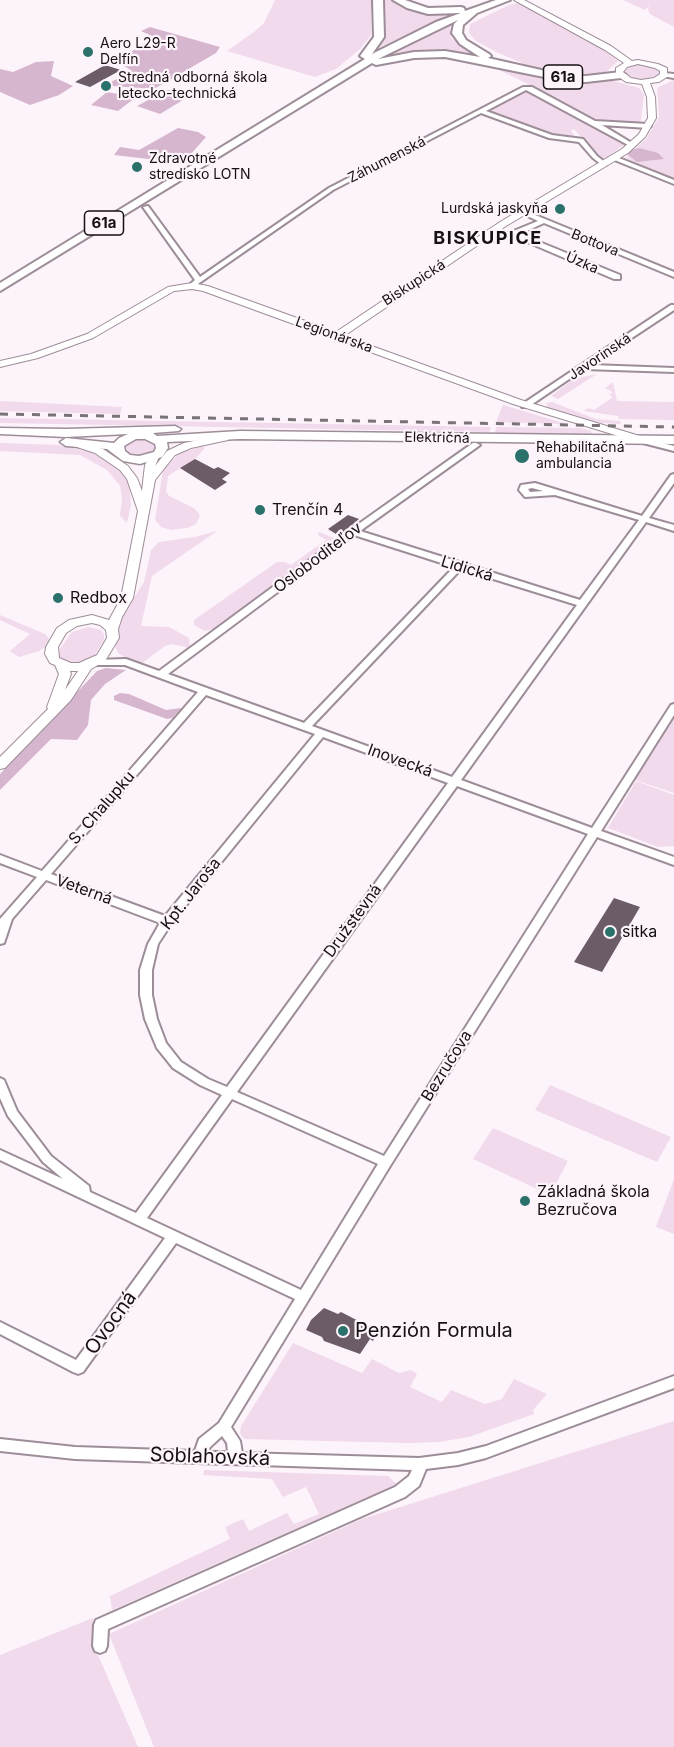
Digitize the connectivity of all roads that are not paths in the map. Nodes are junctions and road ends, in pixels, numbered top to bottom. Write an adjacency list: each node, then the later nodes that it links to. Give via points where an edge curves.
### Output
1 (378, 0): 20 (main road, via 377,43 367,55 211,152)
2 (398, 0): 5 (main road, 61a, via 418,9 439,11)
3 (514, 0): 5 (main road, 61a)
4 (519, 0): 6 (street)
5 (499, 1): 7 (main road, 61a, via 464,19 457,33 469,46); 13 (main road, 61a, via 394,45)
6 (630, 63): 8 (street, via 620,68); 9 (street, via 656,65)
7 (506, 65): 8 (main road, 61a, via 573,78); 13 (main road, 61a, via 445,54 378,61)
8 (621, 75): 11 (street)
9 (664, 75): 10 (street); 11 (street)
10 (674, 76)
11 (645, 82): 15 (street, via 653,104)
12 (481, 111): 14 (street, Záhumenská, via 530,88); 18 (street, via 551,138 581,140); 28 (street, Záhumenská, via 331,189)
13 (273, 118): 20 (main road, 61a)
14 (592, 123): 15 (street, Záhumenská); 16 (street, Záhumenská)
15 (648, 126): 16 (street, Biskupická)
16 (632, 145): 17 (street, Biskupická)
17 (614, 158): 18 (street, Biskupická); 19 (street)
18 (604, 164): 22 (street, Biskupická)
19 (674, 182)
20 (160, 189): 29 (main road, 61a)
21 (146, 207): 28 (street)
22 (523, 212): 23 (street); 25 (street, Biskupická)
23 (544, 221): 24 (street); 26 (street, Bottova)
24 (514, 234): 25 (street); 27 (street, Úzka)
25 (481, 239): 31 (street, Biskupická)
26 (674, 275)
27 (617, 277)
28 (196, 283): 31 (street, Legionárska); 32 (street, via 171,290 74,343)
29 (0, 288)
30 (674, 307): 33 (street, Javorinská)
31 (337, 336): 35 (street, Legionárska)
32 (0, 364)
33 (584, 368): 34 (street); 35 (street, Javorinská)
34 (674, 370)
35 (525, 405): 36 (street, Legionárska)
36 (582, 423): 41 (street, via 598,432); 42 (street, Legionárska)
37 (0, 431): 39 (main road)
38 (240, 435): 39 (main road, via 224,430 189,429); 41 (main road, Električná); 46 (main road, Električná, via 200,436); 50 (street, via 188,445 171,453)
39 (66, 437): 40 (main road); 44 (main road); 52 (street, via 99,451 124,468 132,478)
40 (0, 439)
41 (581, 439): 42 (main road, Električná)
42 (639, 440): 43 (main road, Električná); 47 (street, Legionárska)
43 (674, 440)
44 (121, 445): 46 (main road, via 141,435); 48 (main road, via 123,456)
45 (476, 445): 55 (street, Osloboditeľov)
46 (158, 448): 48 (main road); 50 (street)
47 (674, 449)
48 (134, 460): 50 (street)
49 (674, 477): 53 (street, Družstevná)
50 (147, 486): 52 (street)
51 (556, 492): 53 (street)
52 (142, 509): 57 (street)
53 (643, 519): 54 (street); 58 (street, Družstevná)
54 (674, 528)
55 (353, 532): 56 (street, Lidická); 65 (street, Osloboditeľov)
56 (458, 567): 58 (street, Lidická); 69 (street)
57 (127, 598): 59 (street); 60 (street)
58 (582, 604): 72 (street, Družstevná)
59 (92, 620): 60 (street, via 104,622); 63 (street, via 73,623 56,638 51,654)
60 (112, 629): 61 (street)
61 (109, 644): 62 (street, Inovecká); 64 (street, via 101,658)
62 (126, 662): 64 (street, Inovecká); 65 (street, Inovecká)
63 (61, 664): 64 (street); 68 (street, via 65,674)
64 (91, 664): 68 (street)
65 (161, 674): 66 (street, Inovecká)
66 (205, 690): 69 (street, Inovecká); 76 (street, S. Chalupku)
67 (674, 707): 73 (street, Bezručova)
68 (51, 712): 71 (street)
69 (306, 727): 70 (street, Inovecká)
70 (322, 732): 72 (street, Inovecká); 77 (street, Kpt. Jaroša)
71 (0, 765)
72 (454, 780): 73 (street, Inovecká); 81 (street, Družstevná)
73 (595, 831): 75 (street, Inovecká); 83 (street, Bezručova)
74 (0, 860): 76 (street, Veterná)
75 (674, 861)
76 (43, 875): 77 (street, Veterná); 78 (street, S. Chalupku)
77 (167, 921): 81 (street, Kpt. Jaroša, via 153,945 146,970 151,1019 161,1045 177,1065 204,1083)
78 (4, 922): 79 (street, S. Chalupku)
79 (0, 940)
80 (0, 1083): 84 (street, via 12,1113 47,1159)
81 (229, 1093): 83 (street, Kpt. Jaroša); 85 (street, Družstevná)
82 (0, 1155): 84 (street)
83 (386, 1162): 87 (street, Bezručova)
84 (97, 1199): 85 (street)
85 (140, 1219): 86 (street)
86 (174, 1236): 87 (street); 88 (street, Ovocná, via 78,1368)
87 (303, 1297): 90 (street, Bezručova)
88 (0, 1328)
89 (674, 1382): 94 (street, Soblahovská, via 486,1452)
90 (224, 1427): 92 (street, Bezručova, via 204,1443); 93 (street)
91 (0, 1445): 92 (street, Soblahovská, via 75,1453)
92 (200, 1458): 93 (street, Soblahovská)
93 (236, 1458): 94 (street, Soblahovská)
94 (419, 1464): 95 (street, via 414,1481 400,1492 101,1625)
95 (100, 1646)

